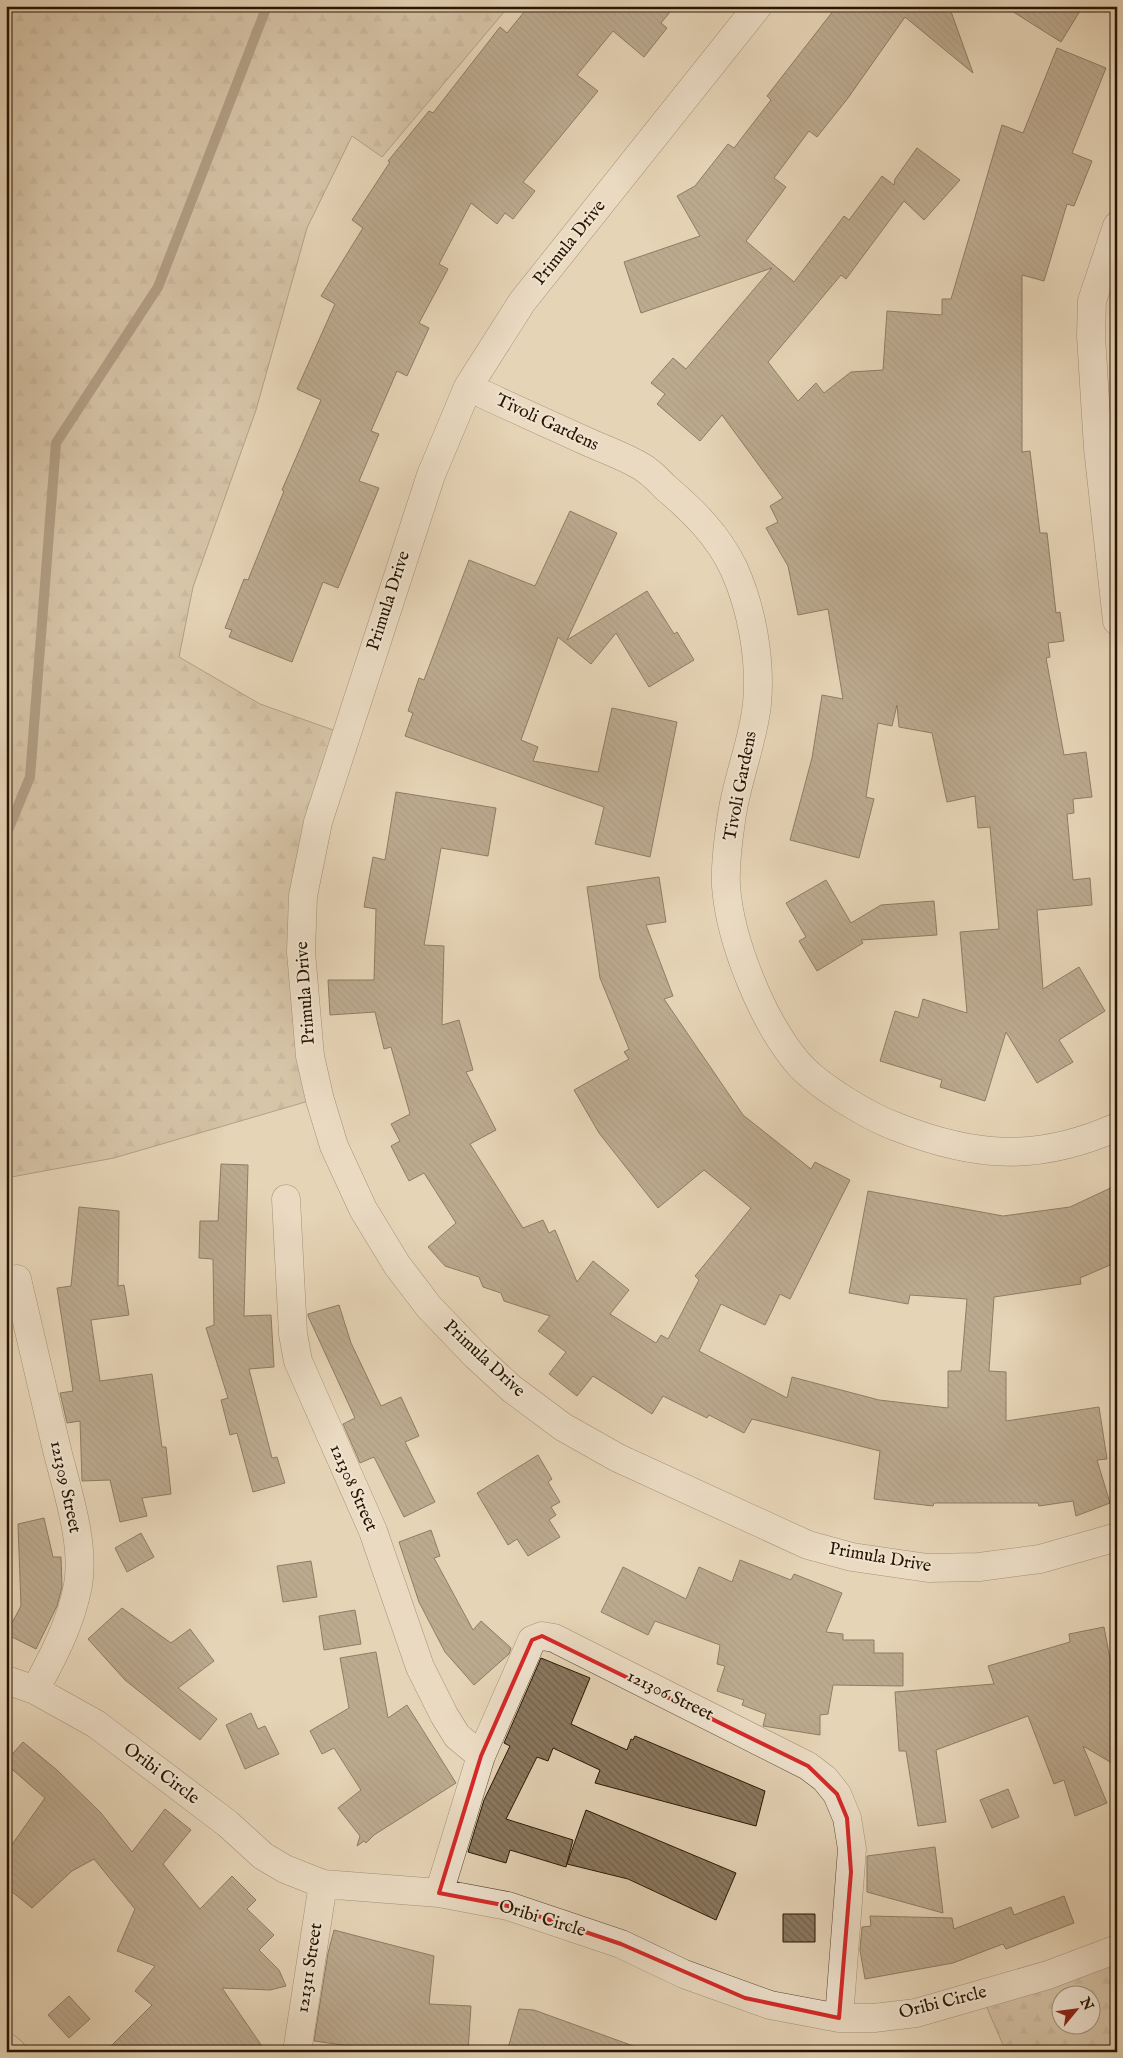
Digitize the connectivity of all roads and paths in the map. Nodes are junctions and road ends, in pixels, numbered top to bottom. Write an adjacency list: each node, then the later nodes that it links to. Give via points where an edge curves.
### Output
1 (758, 6): 3 (street, Primula Drive, via 522,302)
2 (1117, 226): 4 (street, via 1092,301 1091,336 1098,448)
3 (468, 387): 5 (street, Tivoli Gardens, via 643,468 697,515 735,572 749,614 757,665 757,705 731,820 726,886 733,928 761,1006 799,1065 846,1102 886,1124 935,1142 964,1148 1033,1153 1085,1141); 8 (street, Primula Drive, via 431,475 364,676 318,822 302,896 301,952 310,1056 334,1146 363,1209 397,1265 429,1307 476,1356 563,1427 618,1458 808,1544 852,1557 928,1568 980,1567 1040,1559)
4 (1117, 621)
5 (1117, 1127)
6 (286, 1199): 11 (street, 121308 Street, via 293,1334 298,1361 372,1531 420,1668 457,1736)
7 (17, 1280): 10 (street, 121309 Street, via 69,1499 79,1562 70,1616)
8 (1117, 1537)
9 (6, 1680): 10 (street, Oribi Circle)
10 (35, 1690): 12 (street, Oribi Circle, via 96,1724 228,1824 264,1856 285,1869)
11 (481, 1756): 13 (street, 121306 Street); 15 (street, 121306 Street, via 532,1640 542,1636 554,1638 808,1766 826,1779 837,1794 847,1818 852,1849)
12 (323, 1884): 13 (street, Oribi Circle); 18 (street, 121311 Street)
13 (439, 1893): 15 (street, Oribi Circle, via 508,1906 621,1944 745,1998)
14 (1117, 1949): 15 (street, Oribi Circle, via 1048,1975 916,2013)
15 (840, 2018)
16 (6, 2047): 17 (street)
17 (12, 2052)
18 (297, 2052)

